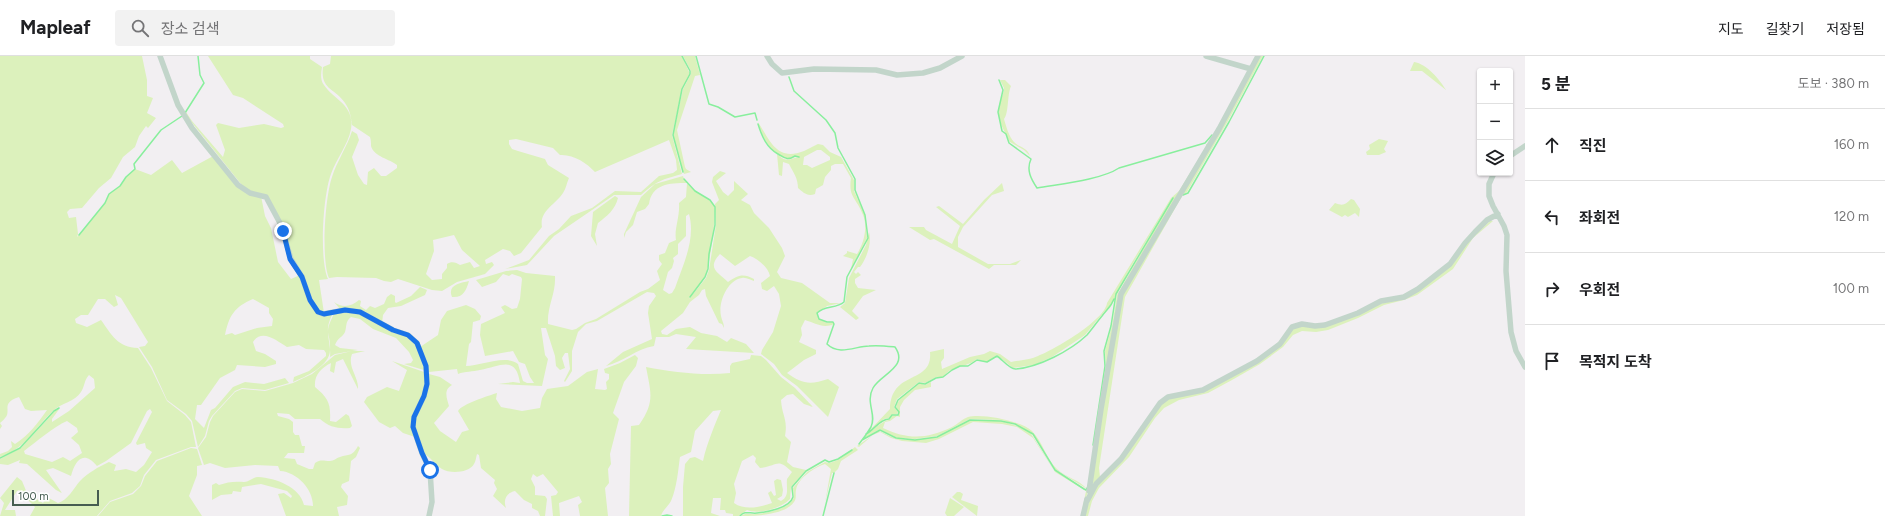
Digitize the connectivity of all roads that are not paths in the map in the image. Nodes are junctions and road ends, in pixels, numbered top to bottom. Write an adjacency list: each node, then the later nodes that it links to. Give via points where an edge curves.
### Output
1 (160, 56): 13 (street, via 178,105 192,128 238,185 250,193 266,197 281,224 290,259 302,277 310,300 318,312 360,312 408,335 417,343 426,366 427,384 414,417 413,427 430,470)
2 (767, 56): 3 (street, via 782,72 820,69 876,70 897,74 931,71)
3 (962, 56)
4 (1206, 56): 6 (street)
5 (1258, 56): 6 (street)
6 (1251, 69): 12 (street, via 1219,129 1121,294)
7 (1525, 146): 8 (street)
8 (1513, 154)
9 (1493, 176): 10 (street, via 1489,184 1489,196)
10 (1498, 214): 11 (street, via 1507,235 1506,271 1510,332); 12 (street, via 1487,220 1475,232 1450,264 1404,297 1381,301 1325,325 1302,324 1292,327 1280,344 1257,361 1203,390 1168,397 1160,403 1121,459 1096,484)
11 (1525, 367)
12 (1087, 501): 14 (street)
13 (430, 516)
14 (1083, 516)

